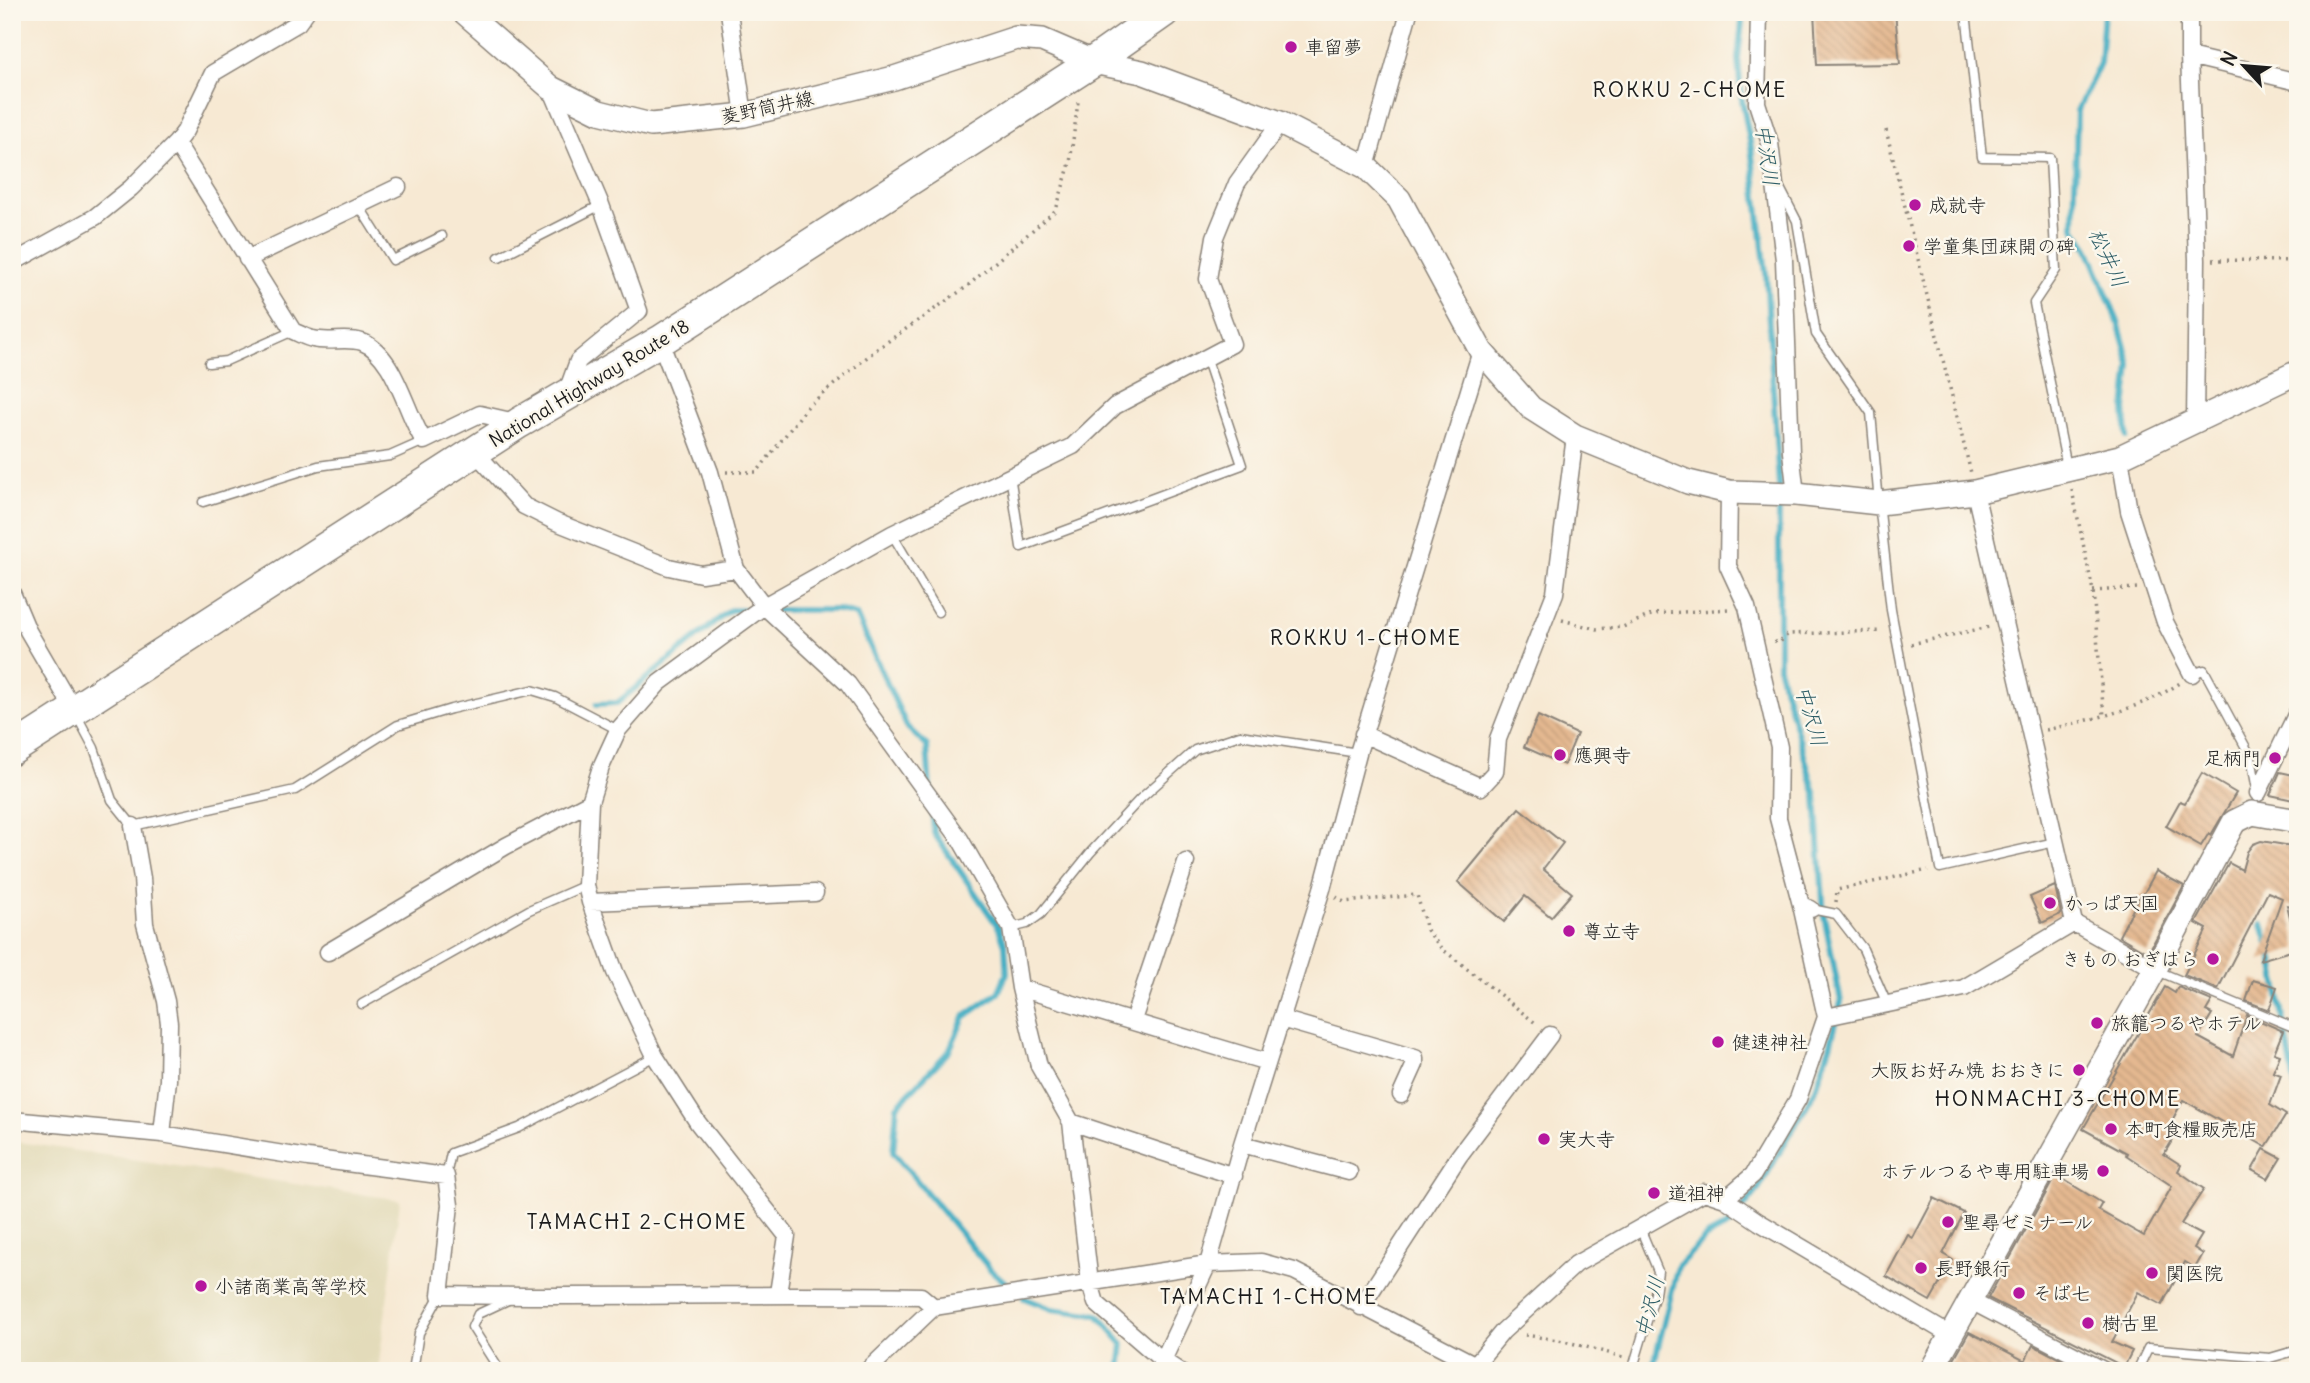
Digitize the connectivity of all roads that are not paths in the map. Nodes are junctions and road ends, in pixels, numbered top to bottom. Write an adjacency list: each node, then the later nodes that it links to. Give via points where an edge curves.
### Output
1 (306, 12): 15 (street, via 298,23 213,73)
2 (464, 12): 12 (street, 菱野筒井線)
3 (729, 12): 13 (street)
4 (1164, 12): 10 (highway, National Highway Route 18)
5 (1409, 12): 16 (street)
6 (1759, 12): 17 (street, via 1757,103 1770,143)
7 (1966, 12): 38 (lane, via 1982,157 2049,158 2056,271 2034,303)
8 (2189, 12): 9 (street)
9 (2189, 56): 11 (street); 32 (street, via 2197,260)
10 (1088, 65): 13 (street, 菱野筒井線, via 1042,40 1016,38 894,78); 14 (street, 菱野筒井線, via 1142,72); 26 (highway, National Highway Route 18)
11 (2298, 82)
12 (551, 88): 13 (street, 菱野筒井線, via 599,112 650,125); 19 (street)
13 (744, 114)
14 (1280, 123): 16 (street, 菱野筒井線); 28 (street, via 1237,183 1216,237 1208,279 1232,344)
15 (176, 143): 23 (street); 24 (street, via 95,217)
16 (1366, 167): 27 (street, 菱野筒井線, via 1399,199)
17 (1774, 176): 42 (street, via 1784,260); 44 (lane, via 1797,221 1816,334 1871,413)
18 (398, 187): 20 (street)
19 (601, 205): 22 (lane); 31 (street, via 639,311 578,361)
20 (359, 206): 21 (lane, via 393,260); 23 (street)
21 (442, 236)
22 (499, 257)
23 (247, 259): 25 (street)
24 (12, 263)
25 (293, 331): 29 (lane, via 226,361); 35 (street, via 314,340 361,341 377,350)
26 (660, 341): 31 (highway, National Highway Route 18); 46 (street, via 710,472)
27 (1481, 351): 34 (street, 菱野筒井線, via 1531,408); 54 (street)
28 (1206, 357): 39 (street, via 1115,406 1073,446); 39 (lane, via 1242,465 1021,547)
29 (209, 363)
30 (2298, 372): 32 (street, 菱野筒井線)
31 (566, 396): 33 (highway, National Highway Route 18)
32 (2195, 421): 37 (street, 菱野筒井線)
33 (519, 423): 35 (street, via 480,414); 36 (highway, National Highway Route 18)
34 (1575, 436): 40 (street, 菱野筒井線, via 1688,482); 54 (street, via 1555,593 1498,739 1495,772 1481,788)
35 (424, 441): 43 (lane, via 390,456 318,466)
36 (475, 452): 46 (street, via 524,506 556,522 669,566 701,574); 51 (highway, National Highway Route 18)
37 (2124, 455): 38 (street, 菱野筒井線); 50 (street, via 2129,511 2165,622)
38 (2068, 471): 41 (street, 菱野筒井線)
39 (1010, 475): 45 (street)
40 (1729, 492): 42 (street, 菱野筒井線); 66 (street, via 1728,566 1747,607 1755,641 1779,747 1778,818)
41 (1975, 492): 44 (street, 菱野筒井線); 61 (street)
42 (1794, 494): 44 (street, 菱野筒井線)
43 (204, 502)
44 (1879, 502): 61 (lane, via 1895,631 1940,868)
45 (892, 534): 48 (street); 49 (lane)
46 (736, 569): 48 (street)
47 (12, 593): 51 (street, via 28,631)
48 (764, 607): 53 (street, via 659,683); 68 (street, via 848,684 960,839)
49 (939, 612)
50 (2192, 674): 58 (lane, via 2204,670 2251,757)
51 (74, 710): 55 (highway, National Highway Route 18); 60 (lane, via 94,748 112,800)
52 (2298, 711): 58 (street)
53 (618, 730): 57 (street); 60 (lane, via 533,690 398,725 295,790)
54 (1363, 734): 56 (street)
55 (12, 750)
56 (1357, 753): 68 (lane, via 1240,735 1195,750 1140,799 1041,914); 75 (street, via 1322,889)
57 (590, 802): 63 (street); 69 (street, via 506,846)
58 (2255, 803): 59 (street); 70 (street, via 2234,822)
59 (2298, 821)
60 (133, 826): 84 (street, via 145,924 169,1023)
61 (2055, 842): 67 (street)
62 (1186, 862): 76 (street)
63 (586, 886): 65 (street); 72 (lane, via 529,910)
64 (815, 893): 65 (street)
65 (590, 902): 79 (street, via 615,972)
66 (1806, 907): 73 (lane, via 1836,914 1863,949); 74 (street)
67 (2074, 923): 70 (street); 73 (street, via 1964,988)
68 (1011, 929): 71 (street)
69 (328, 952)
70 (2155, 969): 77 (lane); 96 (street)
71 (1020, 988): 76 (street); 83 (street, via 1039,1066)
72 (362, 1004)
73 (1887, 1005): 74 (street)
74 (1827, 1017): 89 (street, via 1798,1099 1753,1175)
75 (1281, 1018): 80 (street); 81 (street, via 1415,1058)
76 (1133, 1020): 80 (street)
77 (2298, 1029)
78 (1550, 1035): 98 (street, via 1459,1156)
79 (654, 1056): 87 (lane, via 520,1128 451,1153); 93 (street, via 698,1124 787,1236)
80 (1267, 1062): 85 (street)
81 (1401, 1095)
82 (12, 1120): 84 (street)
83 (1072, 1122): 88 (street); 92 (street)
84 (162, 1134): 87 (street)
85 (1242, 1144): 86 (street); 88 (street)
86 (1349, 1172)
87 (446, 1175): 94 (street, via 450,1205)
88 (1234, 1177): 91 (street)
89 (1730, 1203): 90 (street, via 1704,1192); 99 (street)
90 (1640, 1228): 102 (street, via 1576,1264 1503,1331); 107 (lane, via 1658,1271)
91 (1208, 1264): 92 (street); 98 (street, via 1261,1262 1294,1271); 101 (street)
92 (1090, 1283): 97 (street); 101 (street, via 1096,1303)
93 (778, 1293): 95 (street); 97 (street, via 921,1296)
94 (440, 1295): 95 (street); 103 (lane, via 419,1333)
95 (517, 1296): 104 (lane, via 478,1314 472,1327)
96 (1969, 1300): 99 (street); 109 (street)
97 (934, 1307): 105 (street)
98 (1361, 1307): 102 (street)
99 (1951, 1335): 108 (street)
100 (2298, 1350): 110 (lane, via 2270,1358 2148,1348)
101 (1160, 1366): 106 (street)
102 (1472, 1367)
103 (414, 1371)
104 (500, 1371)
105 (867, 1371)
106 (1179, 1371)
107 (1632, 1371)
108 (1931, 1371)
109 (2105, 1371)
110 (2137, 1371)

